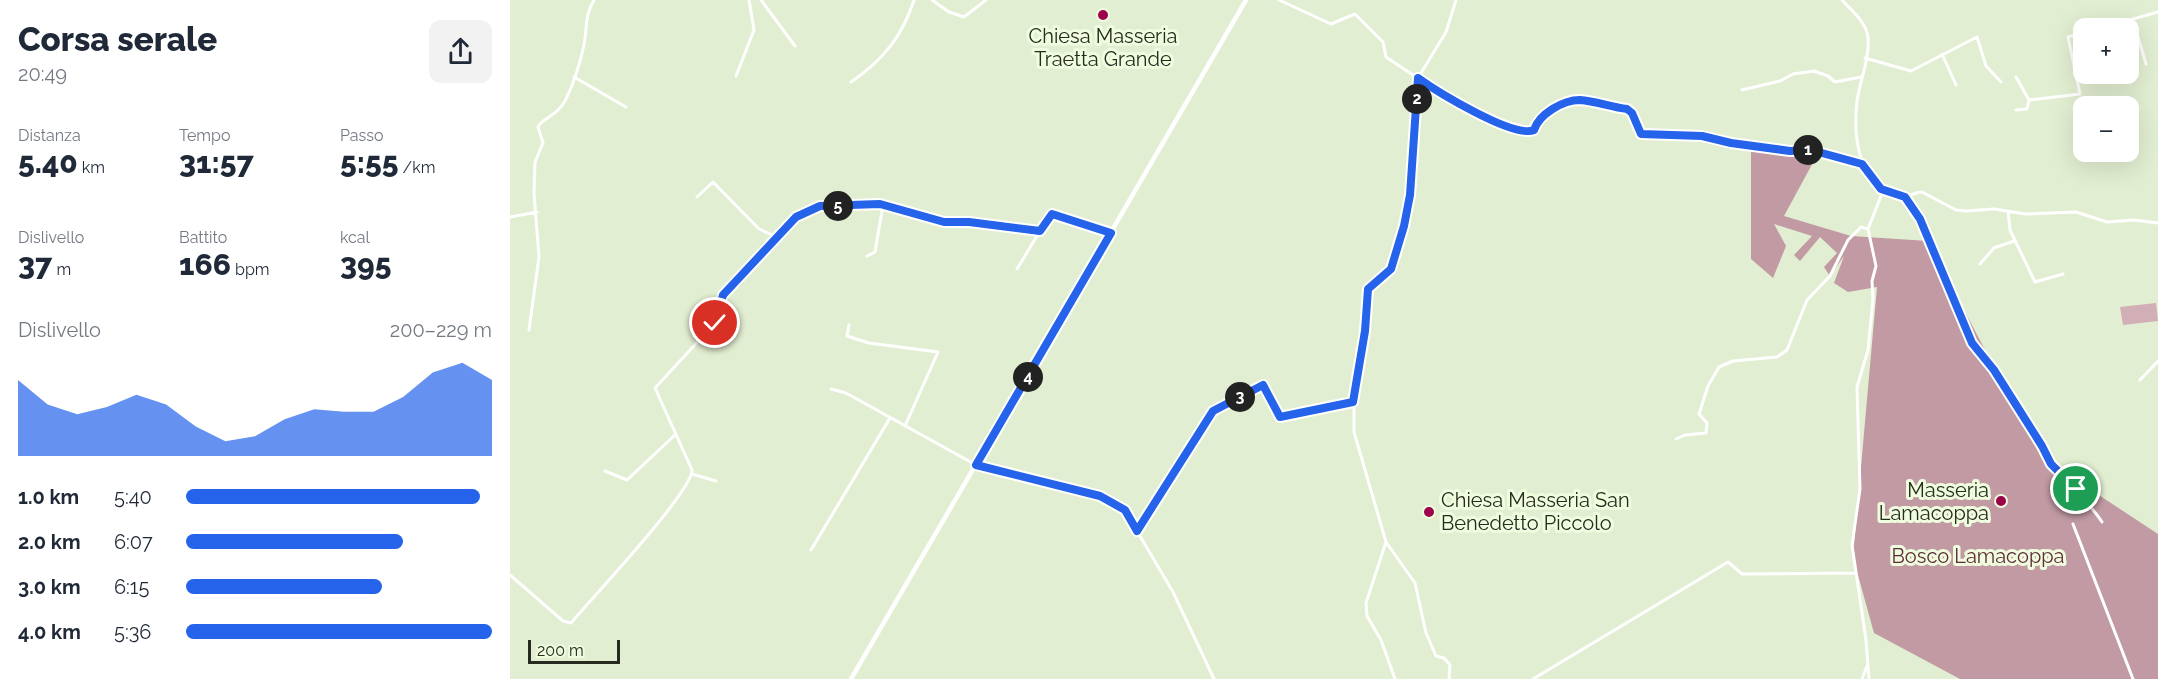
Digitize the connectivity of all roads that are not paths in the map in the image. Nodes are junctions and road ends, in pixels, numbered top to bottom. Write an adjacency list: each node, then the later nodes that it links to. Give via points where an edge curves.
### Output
1 (594, 0): 21 (street, via 588,11)
2 (749, 0): 20 (street, via 754,30)
3 (760, 0): 15 (street)
4 (914, 0): 25 (street, via 892,47 878,63)
5 (932, 0): 6 (street, via 949,12 964,16)
6 (986, 0)
7 (1246, 0): 44 (main road)
8 (1279, 0): 24 (street, via 1331,24 1355,14 1383,42 1386,57)
9 (1456, 0): 24 (street, via 1446,32)
10 (1842, 0): 17 (street, via 1866,30)
11 (2158, 12): 12 (street)
12 (2139, 18)
13 (2073, 35): 18 (street, via 2068,37)
14 (2139, 40): 19 (street)
15 (795, 46)
16 (1942, 54): 17 (street, via 1911,71); 26 (street, via 1977,37 1986,66); 28 (street)
17 (1865, 58): 22 (street)
18 (2073, 61)
19 (2146, 64)
20 (736, 76)
21 (574, 77): 31 (street); 39 (street, via 561,108 538,124 543,143 535,162)
22 (1861, 77): 29 (street, via 1835,82 1814,71); 33 (street, via 1856,114)
23 (2016, 77): 30 (street)
24 (1418, 78): 33 (street, via 1499,124 1526,132 1534,130 1547,112 1581,100 1627,109 1641,134 1702,136 1790,151 1811,150); 56 (street, via 1408,209 1391,269 1368,289)
25 (851, 82)
26 (2001, 82)
27 (2078, 84): 30 (street, via 2080,94)
28 (1956, 85)
29 (1742, 90)
30 (2029, 100): 32 (street, via 2027,108)
31 (626, 107)
32 (2016, 110)
33 (1862, 164): 34 (street)
34 (1881, 189): 36 (street); 42 (street)
35 (697, 197): 45 (street, via 713,182 759,229)
36 (1905, 197): 38 (street, via 1922,192 1956,210); 65 (street, via 1920,219 1972,343 1994,370 2048,460)
37 (883, 206): 43 (street, via 944,222); 45 (street, via 820,206 796,217); 47 (street, via 876,252)
38 (2008, 211): 41 (street, via 2076,212 2107,222); 46 (street)
39 (537, 212): 40 (street); 52 (street, via 539,257)
40 (510, 218)
41 (2158, 223)
42 (1868, 229): 60 (street, via 1861,227 1851,236 1830,276 1807,300 1787,350 1777,357 1719,367 1707,386 1699,414 1707,423 1706,433); 70 (street, via 1876,266 1868,350 1857,387 1860,489 1852,545)
43 (1040, 231): 44 (street, via 1052,214); 49 (street)
44 (1111, 233): 61 (main road)
45 (777, 237): 59 (street, via 723,295 715,323 656,388)
46 (2014, 241): 48 (street, via 1994,248); 50 (street, via 2034,282)
47 (867, 256)
48 (1980, 264)
49 (1017, 268)
50 (2063, 274)
51 (849, 325): 58 (street, via 847,336 869,343 938,352)
52 (529, 330)
53 (2158, 361): 54 (street)
54 (2140, 380)
55 (831, 389): 57 (street, via 846,393)
56 (1353, 402): 67 (street, via 1280,417 1263,385 1213,411); 68 (street, via 1354,432)
57 (890, 418): 58 (street); 69 (street)
58 (905, 426): 61 (street)
59 (675, 435): 62 (street, via 627,480); 63 (street)
60 (1676, 439)
61 (976, 465): 67 (street, via 1100,496 1125,510); 75 (main road)
62 (605, 471)
63 (692, 474): 64 (street); 71 (street, via 674,503 570,623)
64 (716, 481)
65 (2102, 522)
66 (2073, 524): 80 (street)
67 (1137, 531): 76 (street, via 1173,592)
68 (1386, 542): 77 (street, via 1366,603 1367,615); 78 (street, via 1415,584 1426,633 1436,656 1450,665)
69 (811, 550)
70 (1856, 573): 72 (street); 79 (street, via 1742,574 1728,562)
71 (510, 575)
72 (1868, 664): 73 (street); 74 (street)
73 (1862, 678): 74 (street)
74 (1869, 678)
75 (851, 679)
76 (1214, 679)
77 (1395, 679)
78 (1449, 679)
79 (1533, 679)
80 (2133, 679)

